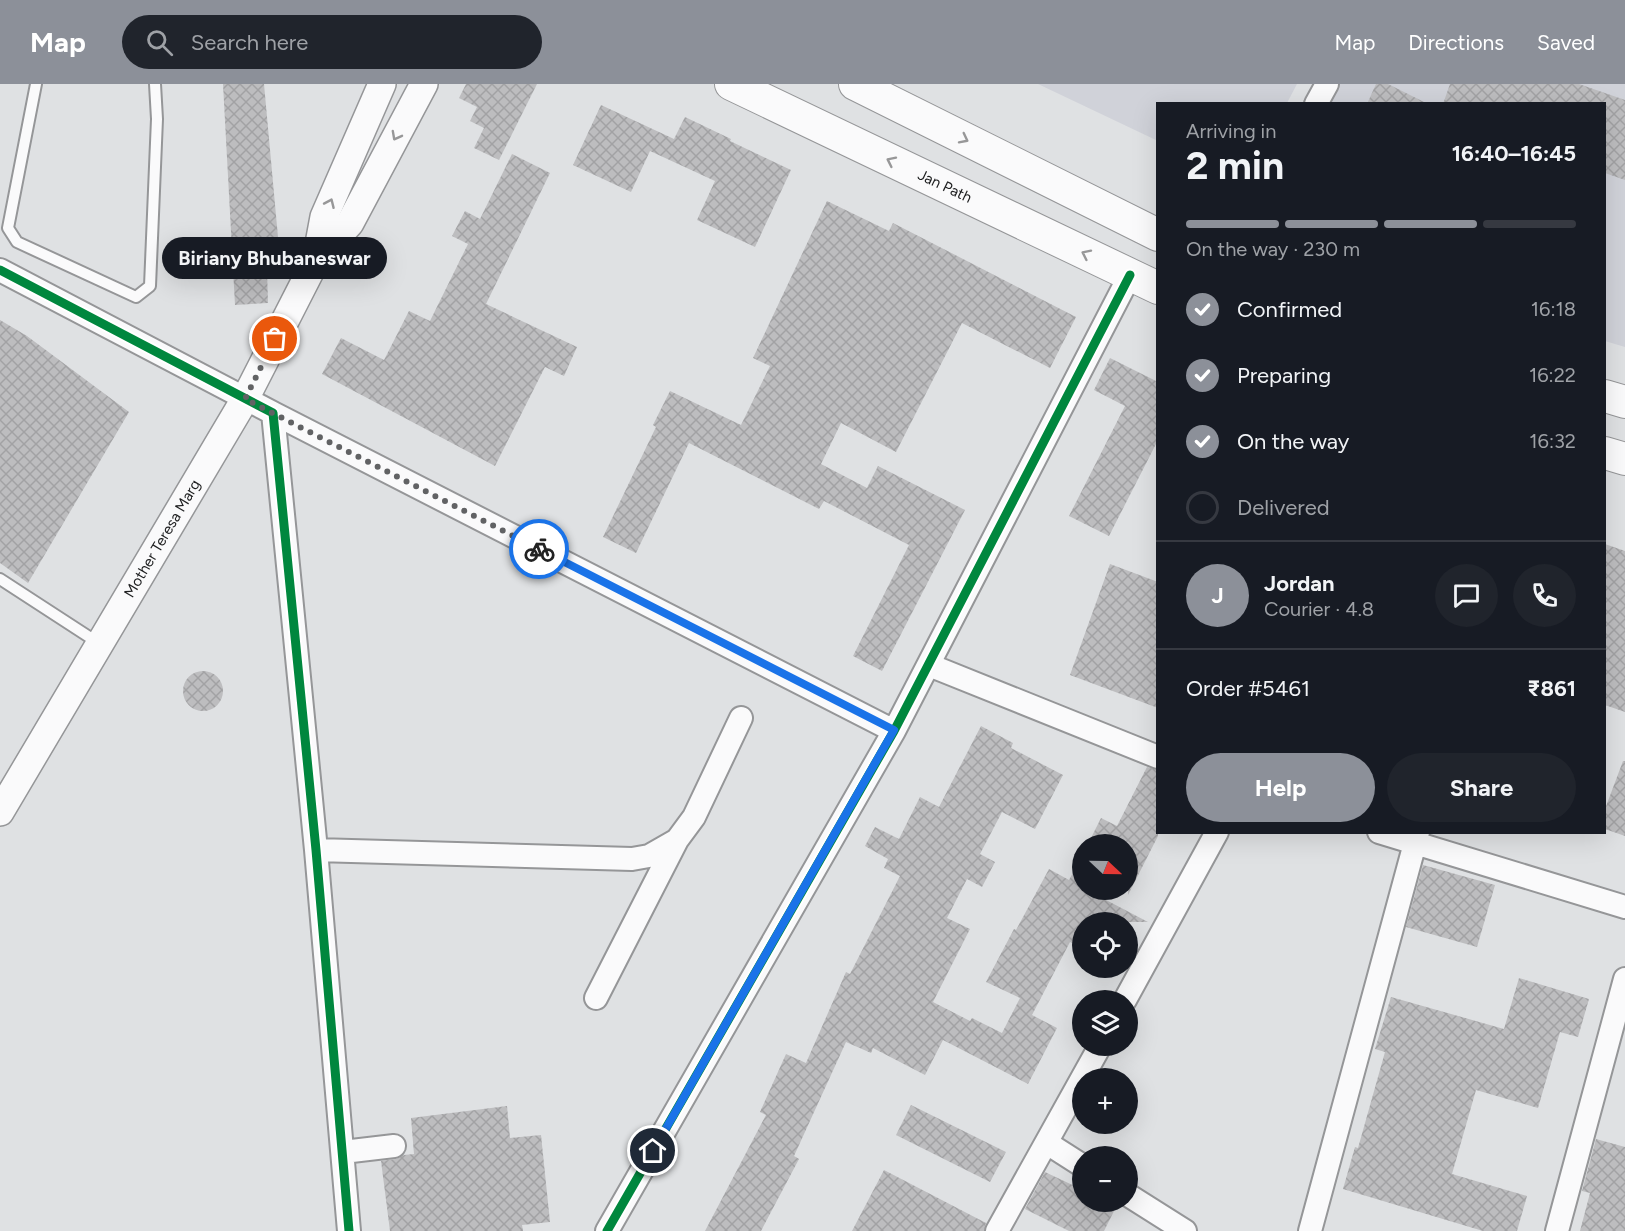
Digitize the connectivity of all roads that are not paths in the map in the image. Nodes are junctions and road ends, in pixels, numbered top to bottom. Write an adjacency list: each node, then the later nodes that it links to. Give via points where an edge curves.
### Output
1 (36, 84): 2 (lane, via 8,228 17,242 136,297 150,286)
2 (155, 84)
3 (382, 84): 10 (street, Mother Teresa Marg, one-way to 3, via 324,217)
4 (424, 84): 10 (street, Mother Teresa Marg, one-way to 10, via 350,223)
5 (732, 84): 12 (main road, Jan Path, one-way to 5)
6 (855, 84): 9 (main road, one-way to 9)
7 (1327, 84): 8 (street)
8 (1317, 102)
9 (1156, 234)
10 (316, 260): 14 (street, Mother Teresa Marg)
11 (0, 270): 14 (street)
12 (1144, 282): 21 (street)
13 (1606, 396): 15 (main road)
14 (245, 399): 16 (street); 20 (street, Mother Teresa Marg)
15 (1625, 402)
16 (273, 414): 23 (street); 30 (street)
17 (1606, 453): 18 (main road)
18 (1625, 459)
19 (0, 579): 20 (lane)
20 (100, 644): 25 (street, Mother Teresa Marg)
21 (929, 665): 23 (street); 24 (street)
22 (741, 718): 29 (street, via 694,817)
23 (894, 730): 42 (street)
24 (1156, 755)
25 (0, 812)
26 (1216, 834): 33 (street)
27 (1391, 834): 28 (street)
28 (1416, 838): 31 (street); 45 (street)
29 (677, 840): 30 (street, via 649,856 632,859); 34 (street)
30 (316, 850): 38 (street)
31 (1625, 907)
32 (1625, 979): 46 (street)
33 (1130, 990)
34 (596, 998)
35 (1095, 1056): 36 (street)
36 (1047, 1143): 39 (street); 43 (street)
37 (394, 1146): 38 (street)
38 (343, 1152): 41 (street)
39 (1072, 1159)
40 (1138, 1201): 44 (street)
41 (348, 1231)
42 (607, 1231)
43 (998, 1231)
44 (1185, 1231)
45 (1310, 1231)
46 (1557, 1231)

